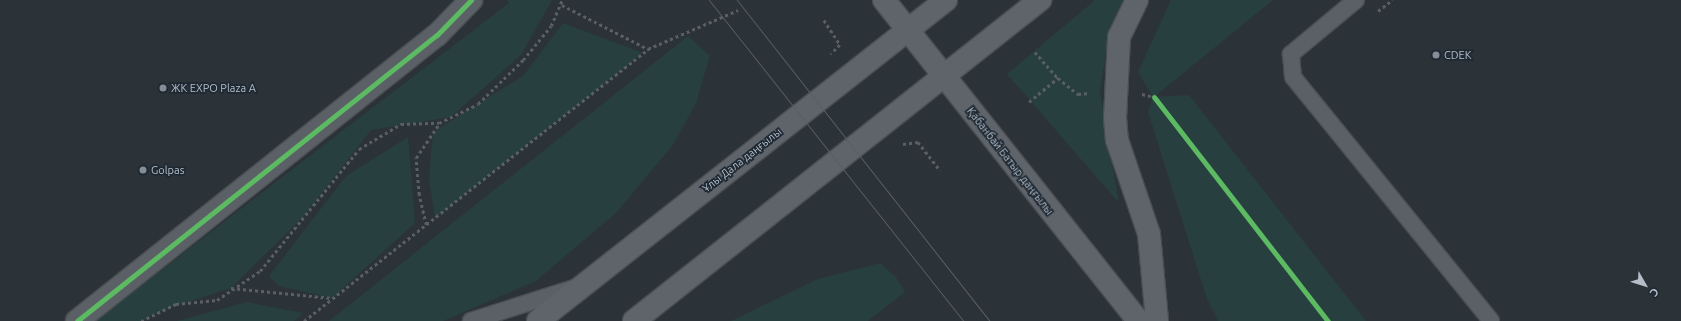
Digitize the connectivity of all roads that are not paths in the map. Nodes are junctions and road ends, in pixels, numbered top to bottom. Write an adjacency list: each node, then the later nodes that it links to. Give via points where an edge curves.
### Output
1 (471, 0): 10 (street, via 437,35)
2 (884, 0): 7 (main road, Қабанбай Батыр даңғылы)
3 (946, 0): 7 (main road, Ұлы Дала даңғылы)
4 (1040, 0): 8 (main road)
5 (1137, 0): 15 (main road, via 1119,37 1115,118 1117,140 1149,234)
6 (1356, 0): 16 (lane, via 1291,54 1294,77)
7 (908, 30): 8 (main road, Қабанбай Батыр даңғылы); 9 (main road, Ұлы Дала даңғылы)
8 (944, 77): 13 (main road); 14 (main road, Қабанбай Батыр даңғылы)
9 (583, 285): 11 (lane); 12 (main road, Ұлы Дала даңғылы)
10 (77, 321)
11 (471, 321)
12 (538, 321)
13 (634, 321)
14 (1138, 321)
15 (1157, 321)
16 (1491, 321)

